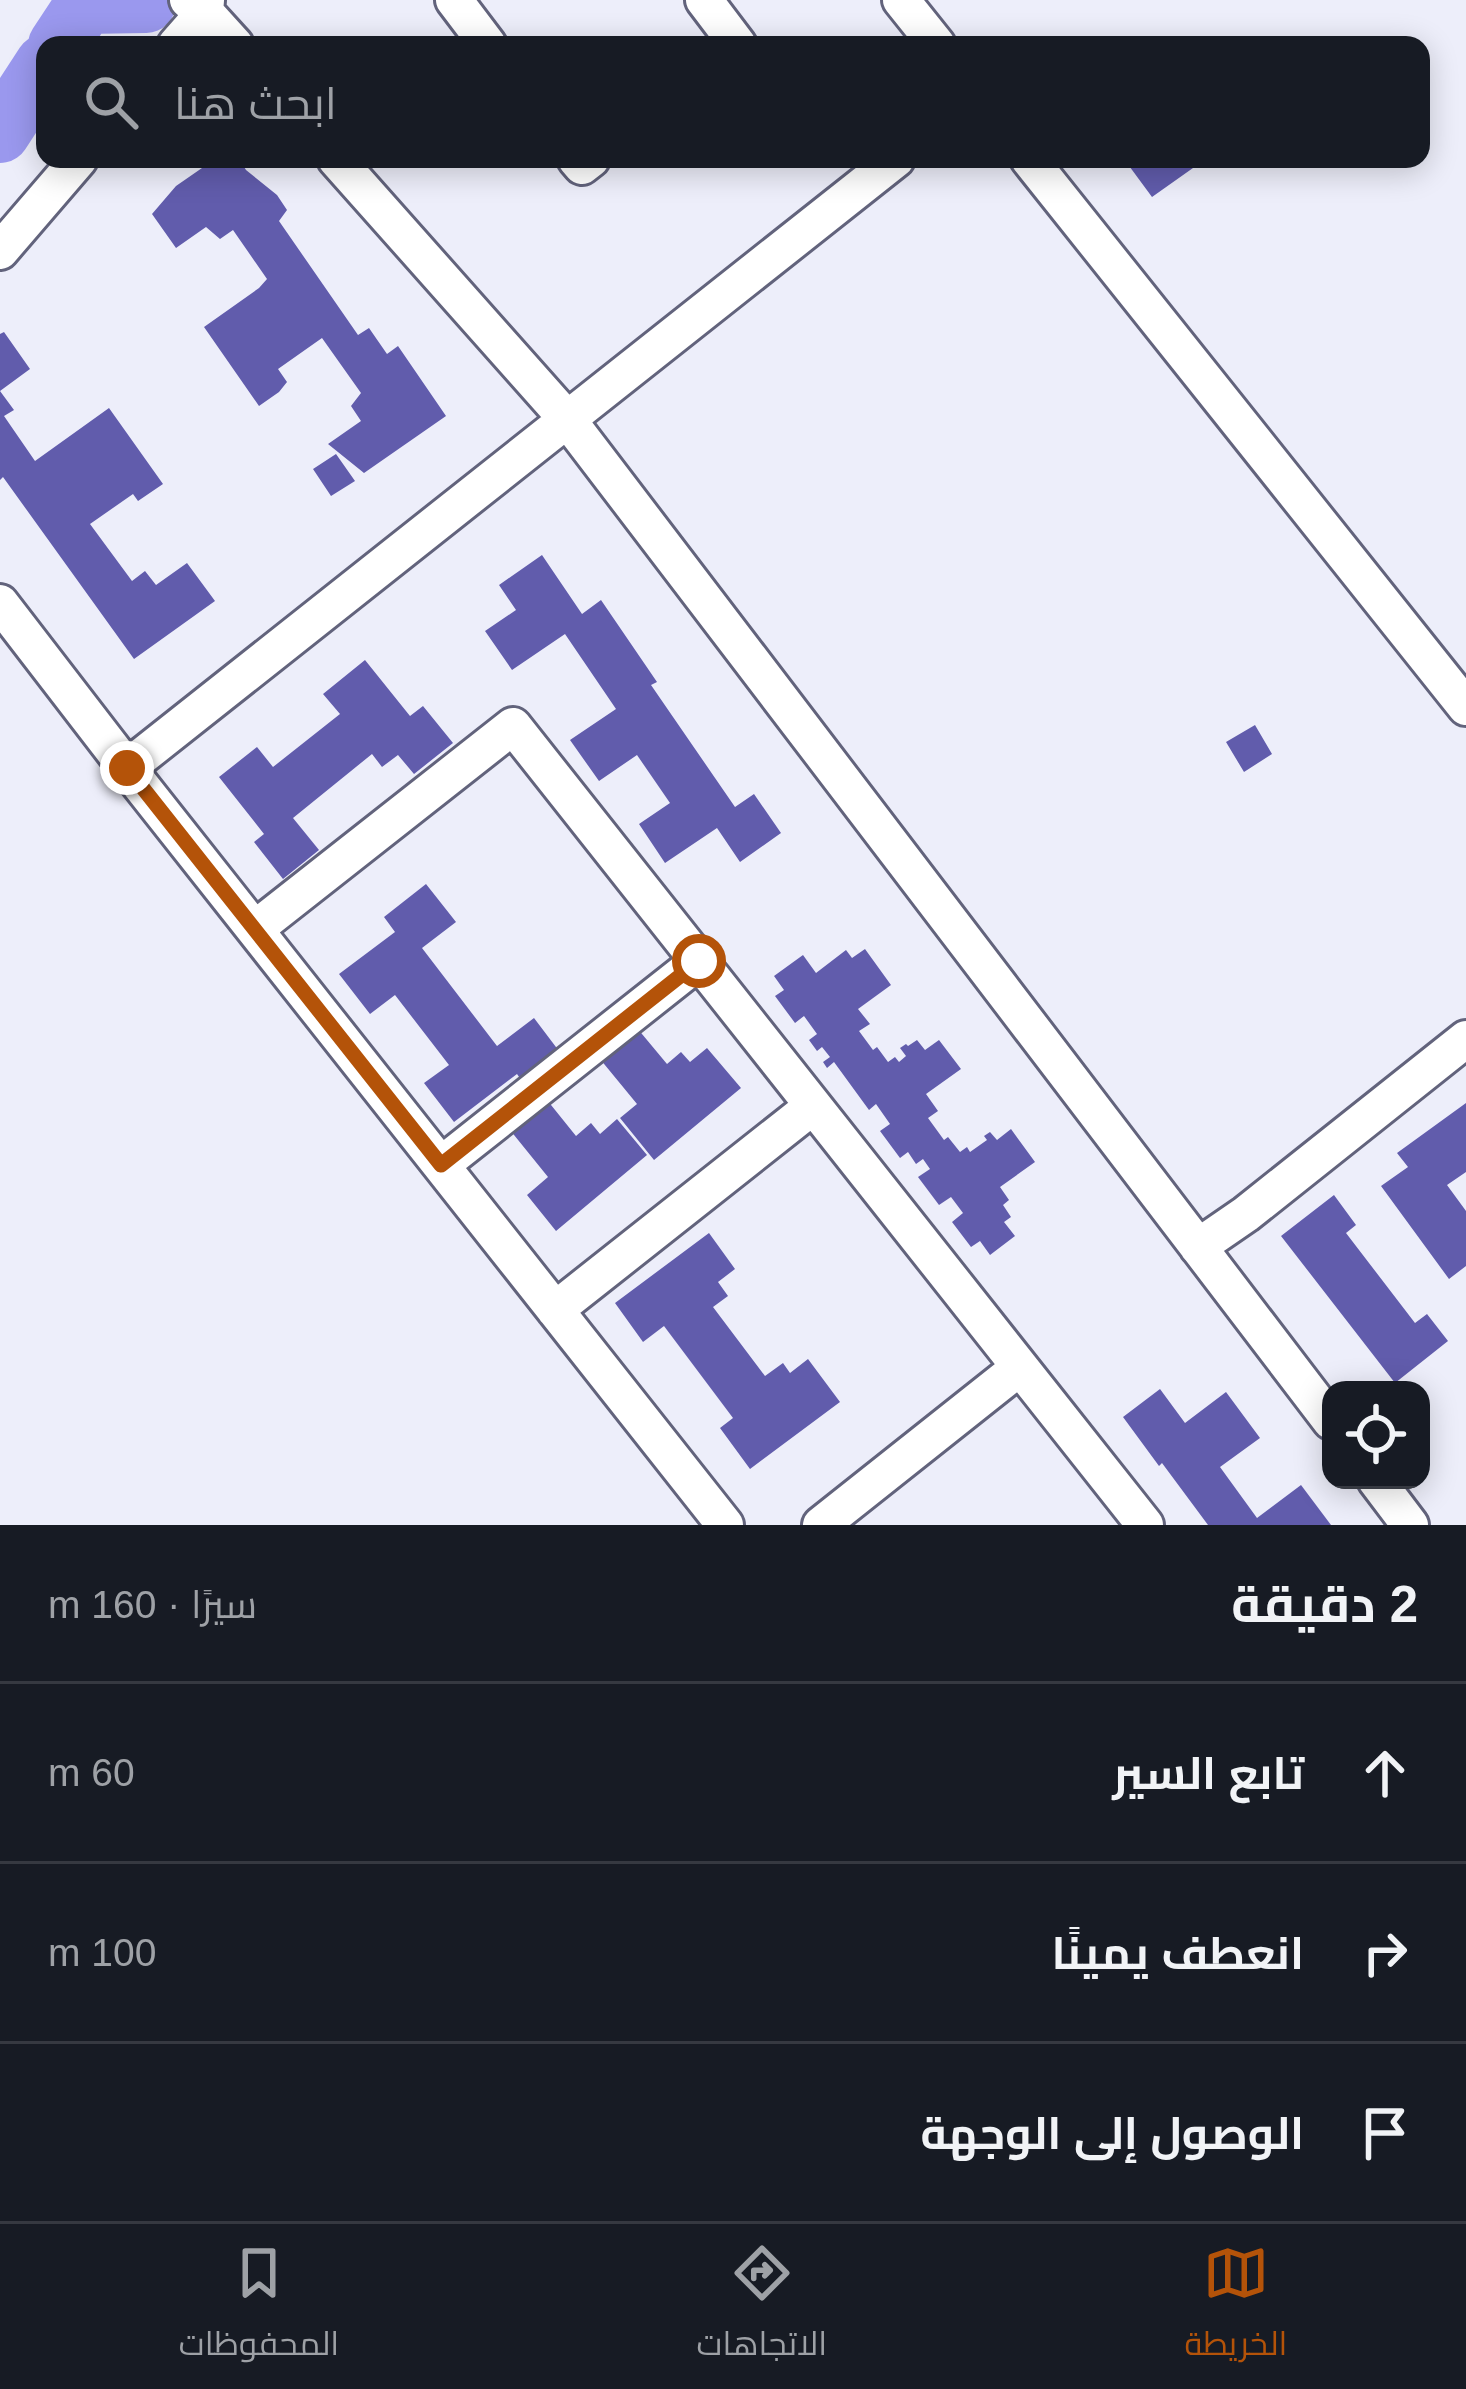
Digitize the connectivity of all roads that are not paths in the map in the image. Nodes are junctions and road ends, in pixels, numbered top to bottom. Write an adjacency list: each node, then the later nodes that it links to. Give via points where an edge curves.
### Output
1 (454, 0): 7 (street)
2 (704, 0): 8 (street)
3 (902, 0): 9 (street)
4 (200, 4): 5 (street); 6 (street)
5 (181, 36)
6 (227, 36)
7 (481, 36)
8 (731, 36)
9 (931, 36)
10 (71, 168): 14 (street)
11 (344, 168): 15 (street)
12 (885, 168): 15 (street)
13 (1035, 168): 17 (street)
14 (2, 246)
15 (567, 419): 18 (street); 24 (street)
16 (0, 602): 18 (street)
17 (1466, 706)
18 (127, 768): 19 (street)
19 (255, 929): 20 (street, via 513,726); 23 (street)
20 (699, 961): 22 (street); 23 (street)
21 (1466, 1039): 24 (street)
22 (813, 1106): 25 (street); 26 (street)
23 (441, 1165): 25 (street)
24 (1198, 1247): 27 (street)
25 (555, 1310): 29 (street)
26 (1020, 1367): 30 (street); 31 (street)
27 (1322, 1409)
28 (1383, 1489): 32 (street)
29 (725, 1525)
30 (821, 1525)
31 (1145, 1525)
32 (1410, 1525)

